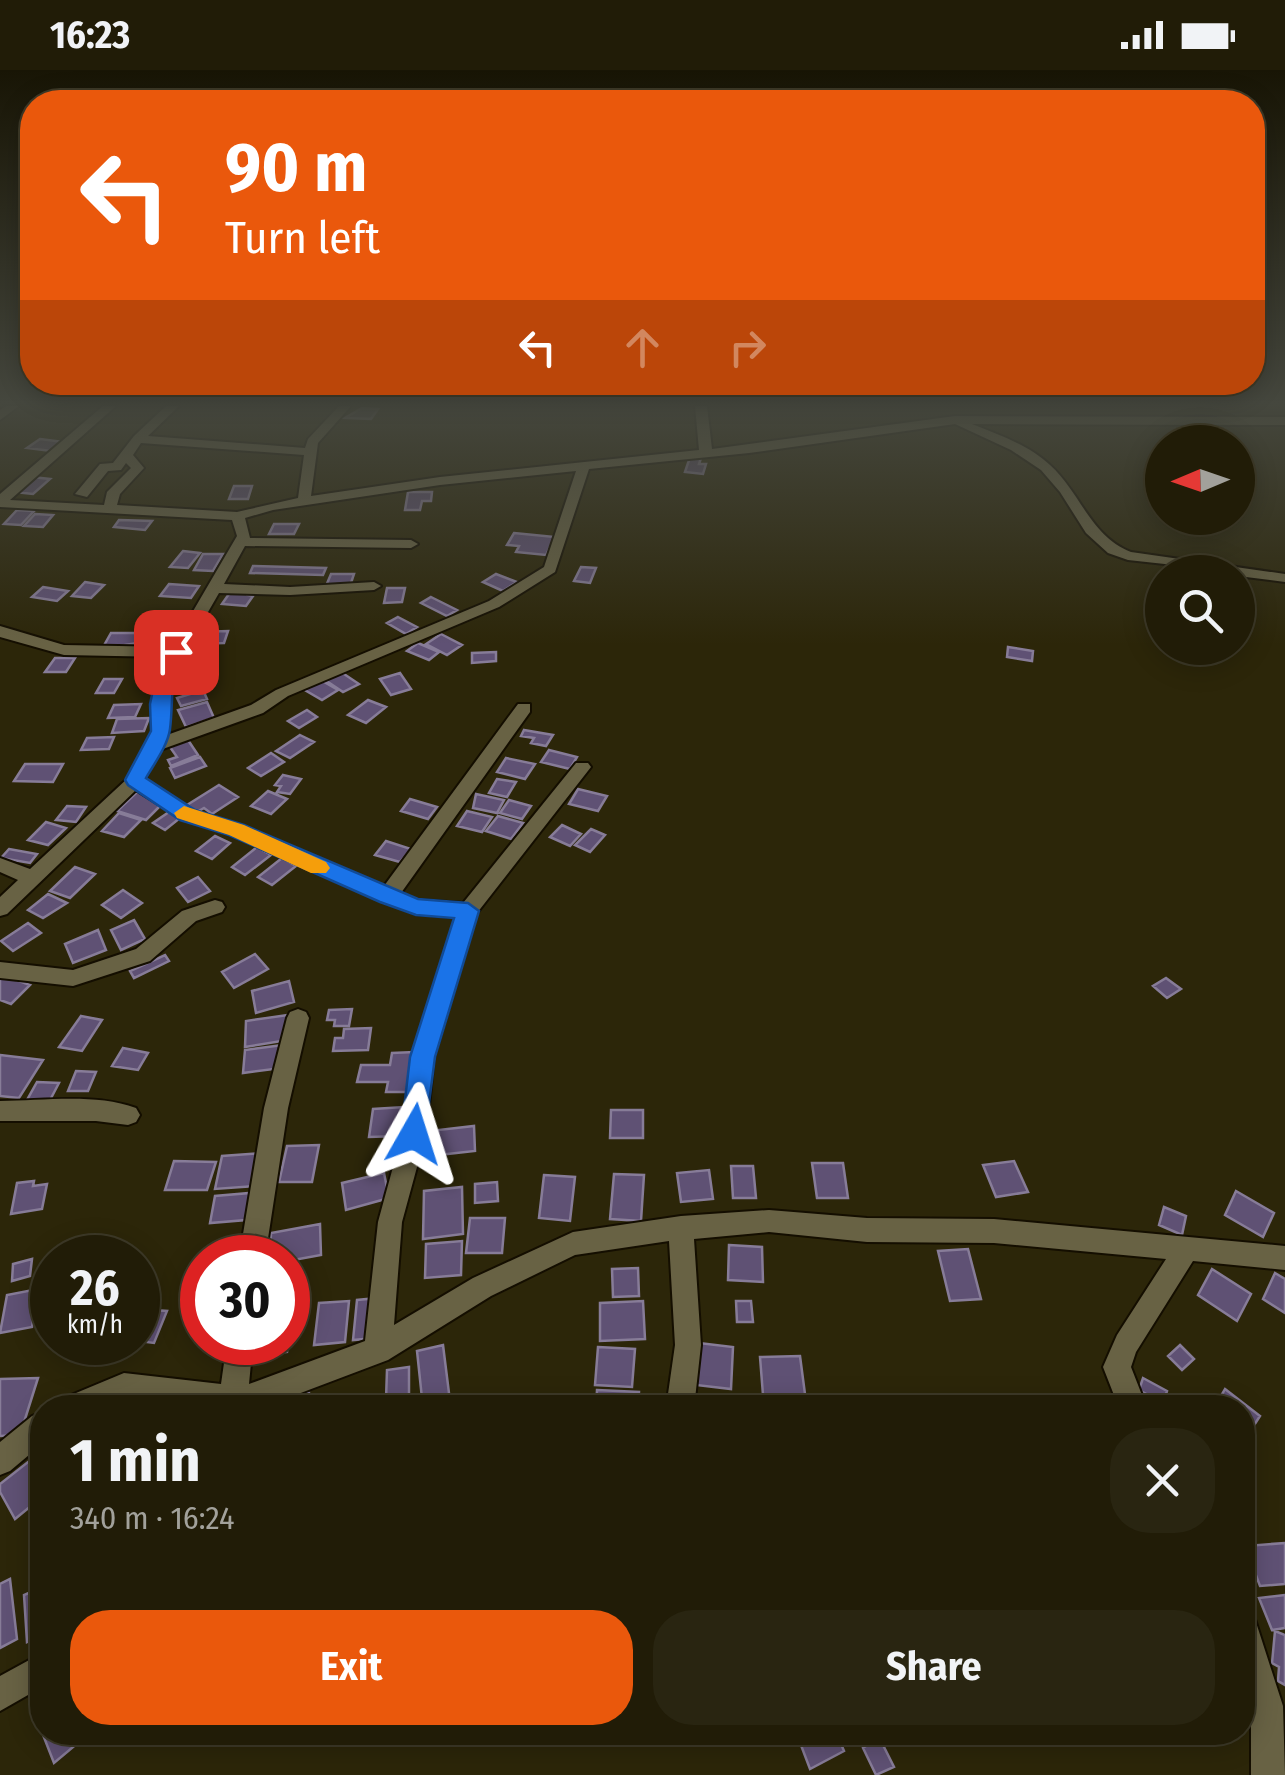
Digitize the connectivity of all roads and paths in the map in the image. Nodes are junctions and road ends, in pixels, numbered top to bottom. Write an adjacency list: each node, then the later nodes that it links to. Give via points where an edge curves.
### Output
1 (88, 486): 7 (street)
2 (120, 486): 10 (street)
3 (306, 486): 9 (street)
4 (410, 486): 9 (street)
5 (578, 486): 20 (street, via 553,563 530,583 257,709)
6 (1062, 486): 14 (street, via 1092,537 1108,549)
7 (82, 494)
8 (0, 502): 10 (street)
9 (304, 502): 11 (street)
10 (108, 510): 11 (street)
11 (238, 516): 12 (street)
12 (241, 542): 13 (street); 16 (street)
13 (411, 544)
14 (1285, 578)
15 (374, 586): 16 (street)
16 (215, 588): 18 (street)
17 (0, 631): 18 (street, via 102,655)
18 (176, 652): 20 (street, via 166,671 161,731)
19 (524, 708): 25 (street)
20 (153, 746): 22 (street)
21 (582, 767): 28 (street)
22 (135, 780): 24 (street); 25 (street, via 188,815)
23 (0, 865): 24 (street)
24 (30, 880): 27 (street)
25 (388, 896): 28 (street, via 416,907)
26 (215, 908): 29 (street, via 189,916 144,956 73,978)
27 (0, 909)
28 (468, 911): 37 (street, via 423,1057 414,1134 390,1222)
29 (0, 970)
30 (298, 1018): 34 (street)
31 (0, 1111): 32 (street)
32 (128, 1115)
33 (681, 1228): 35 (street, via 769,1221 994,1231); 37 (street, via 573,1244 482,1287); 43 (street, via 688,1345)
34 (256, 1235)
35 (1185, 1251): 36 (street); 44 (street, via 1126,1344 1117,1367)
36 (1285, 1258)
37 (378, 1350): 42 (street)
38 (237, 1365): 41 (street)
39 (105, 1395): 40 (street, via 124,1387)
40 (203, 1395)
41 (233, 1395)
42 (257, 1395)
43 (682, 1395)
44 (1128, 1395)
45 (30, 1436): 46 (street)
46 (0, 1461)
47 (1255, 1667): 50 (street, via 1267,1706)
48 (30, 1676): 49 (street)
49 (0, 1695)
50 (1268, 1775)

